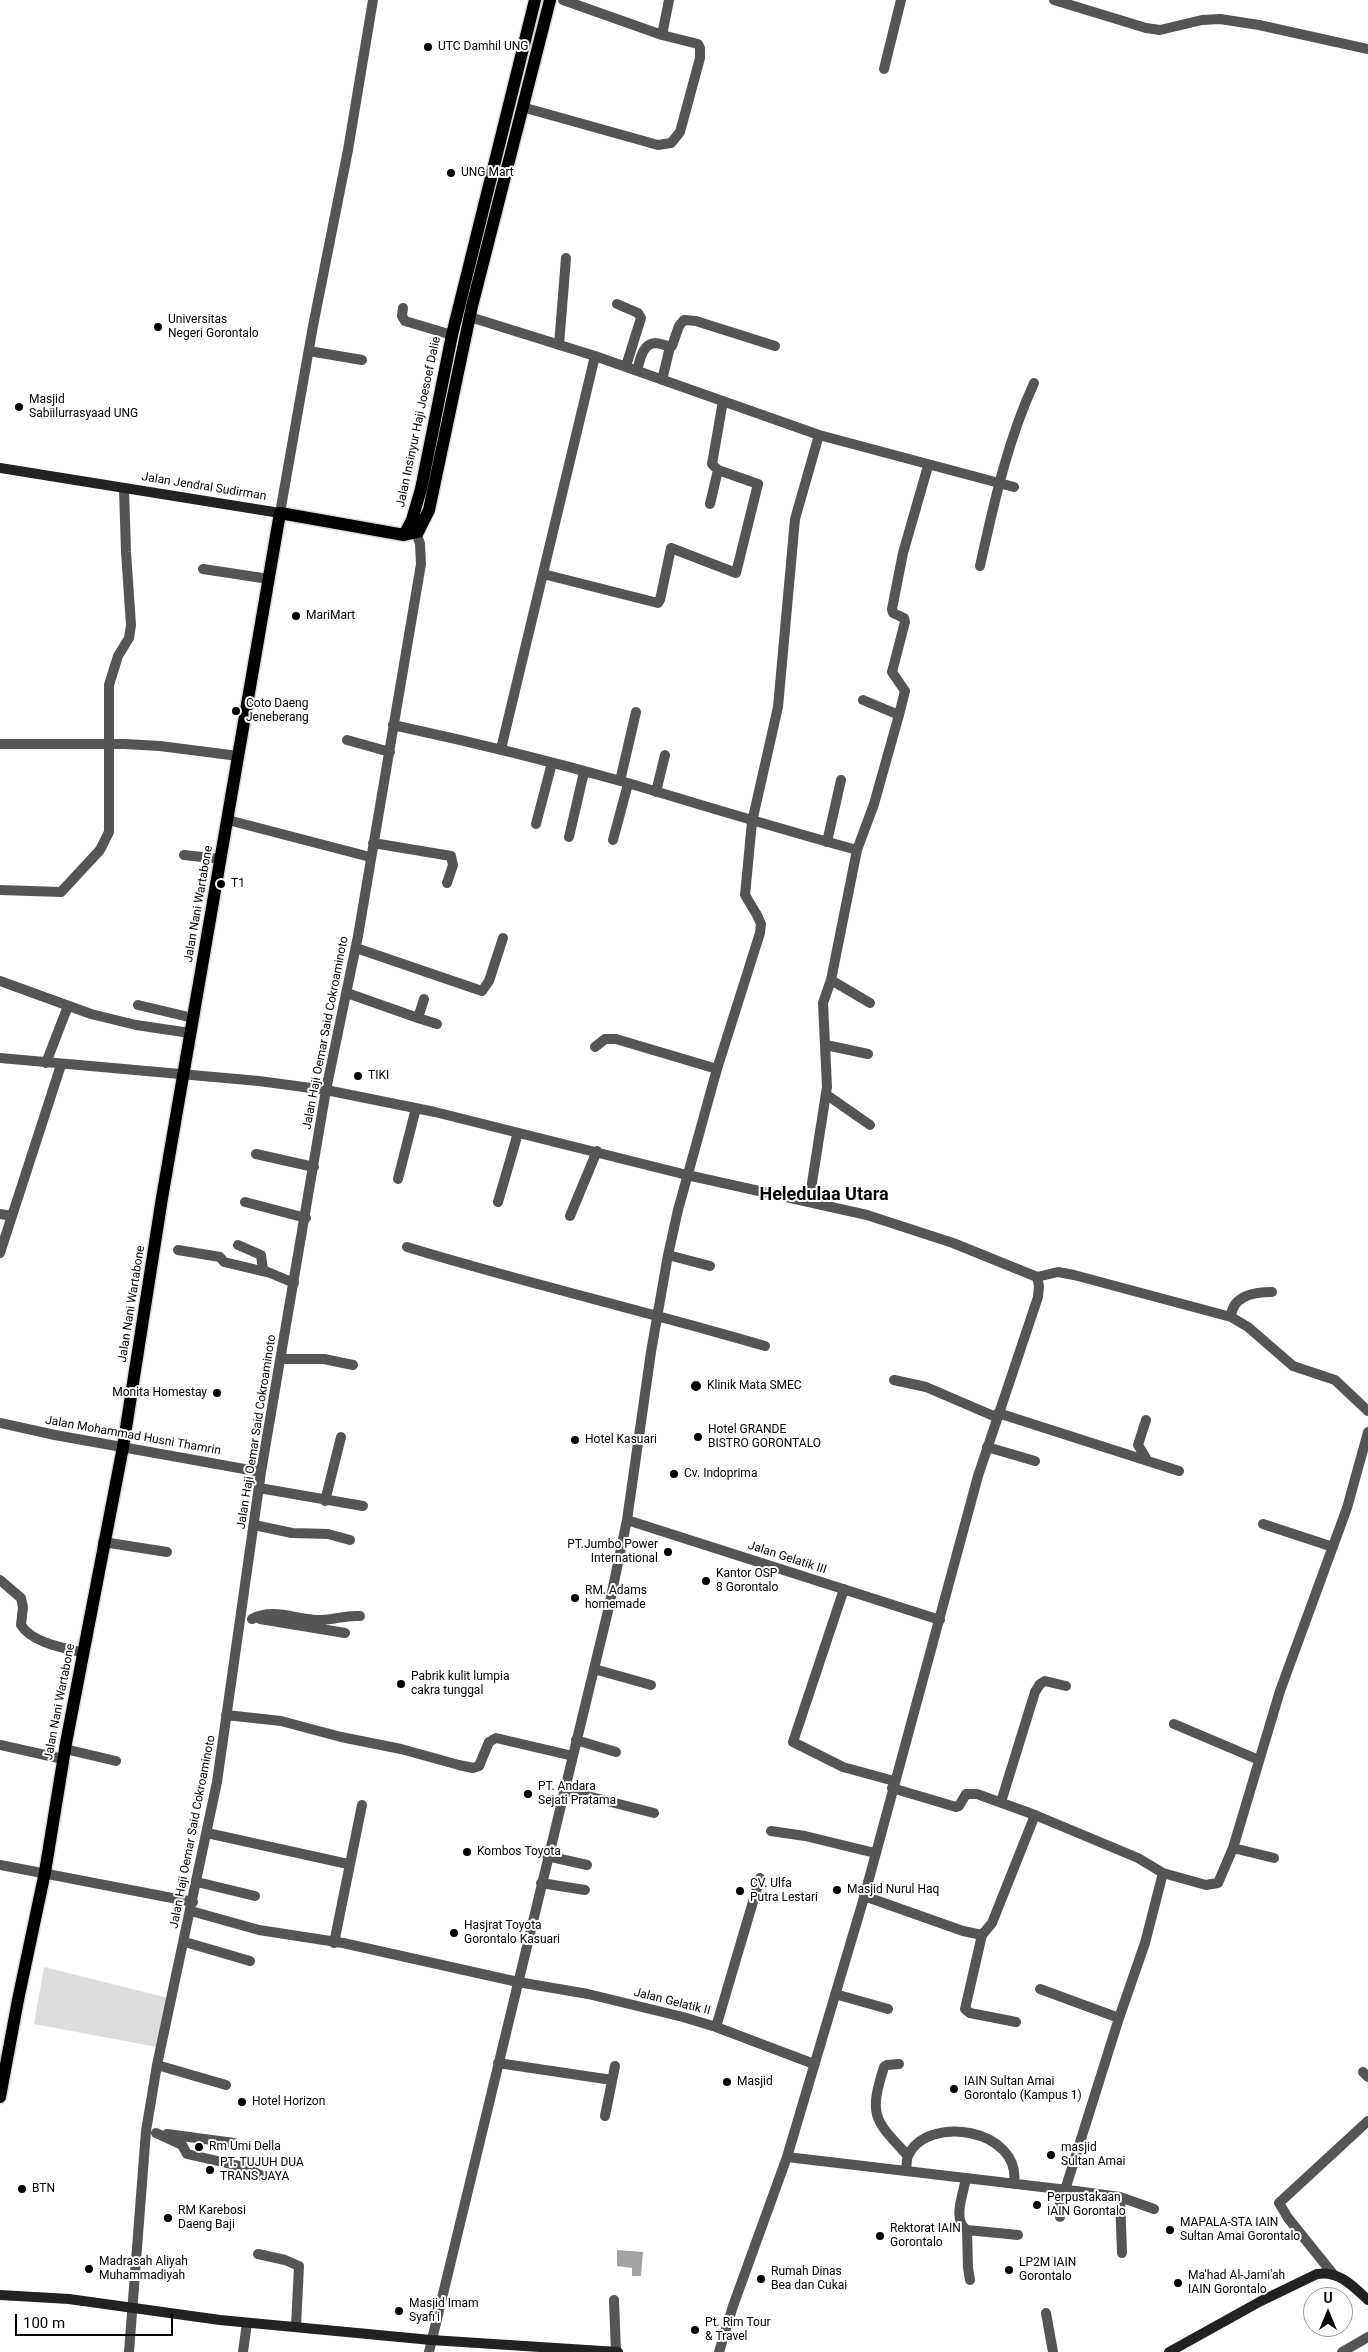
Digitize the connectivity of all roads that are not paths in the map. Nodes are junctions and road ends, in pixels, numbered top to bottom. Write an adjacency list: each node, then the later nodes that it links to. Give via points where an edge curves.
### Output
1 (373, 0): 20 (street)
2 (535, 0): 15 (main road, Jalan Insinyur Haji Joesoef Dalie)
3 (550, 0): 11 (main road, Jalan Insinyur Haji Joesoef Dalie)
4 (563, 0): 8 (street)
5 (669, 0): 8 (street)
6 (901, 0): 10 (street)
7 (1054, 0): 9 (street, via 1146,28 1160,30 1220,19)
8 (662, 35): 11 (street, via 698,44 700,48 680,132 671,143 658,145)
9 (1368, 49)
10 (884, 69)
11 (522, 107): 15 (main road, Jalan Insinyur Haji Joesoef Dalie)
12 (566, 258): 17 (street)
13 (618, 304): 23 (street, via 638,313 641,318)
14 (403, 308): 16 (street, via 405,321)
15 (467, 309): 16 (main road, Jalan Insinyur Haji Joesoef Dalie); 17 (street); 38 (main road, Jalan Insinyur Haji Joesoef Dalie, via 431,501)
16 (452, 336): 37 (main road, Jalan Insinyur Haji Joesoef Dalie)
17 (559, 345): 21 (street)
18 (775, 346): 19 (street, via 688,319 681,322)
19 (670, 347): 24 (street, via 657,343 648,345); 25 (street)
20 (309, 351): 22 (street); 36 (street)
21 (595, 356): 23 (street); 42 (street)
22 (362, 360)
23 (626, 366): 24 (street)
24 (637, 370): 25 (street)
25 (662, 380): 27 (street)
26 (1034, 383): 32 (street, via 1015,426)
27 (724, 401): 28 (street); 31 (street, via 712,464)
28 (819, 435): 29 (street); 61 (street, via 795,520 778,707)
29 (928, 466): 32 (street); 46 (street, via 903,553 892,609 905,622 892,672 905,691)
30 (0, 468): 34 (street, Jalan Jendral Sudirman)
31 (718, 470): 35 (street); 42 (street, via 758,484 735,574 671,548 660,600 653,603)
32 (998, 483): 33 (street); 40 (street)
33 (1014, 487)
34 (124, 489): 36 (street, Jalan Jendral Sudirman); 50 (street, via 131,625 129,638 118,656 109,685)
35 (710, 504)
36 (280, 513): 39 (main road, Jalan Jendral Sudirman); 43 (main road, Jalan Nani Wartabone)
37 (412, 520): 38 (street, Jalan Haji Oemar Said Cokroaminoto); 39 (main road, Jalan Insinyur Haji Joesoef Dalie)
38 (418, 532): 39 (main road); 47 (street, Jalan Haji Oemar Said Cokroaminoto, via 421,564)
39 (404, 535)
40 (980, 566)
41 (203, 569): 43 (street)
42 (543, 574): 51 (street)
43 (269, 579): 54 (main road, Jalan Nani Wartabone)
44 (863, 700): 46 (street)
45 (636, 712): 58 (street)
46 (899, 715): 67 (street, via 874,804)
47 (393, 724): 51 (street); 52 (street, Jalan Haji Oemar Said Cokroaminoto)
48 (347, 740): 52 (street)
49 (0, 744): 50 (street)
50 (108, 745): 54 (street, via 160,746); 72 (street, via 109,832 100,850 61,892)
51 (501, 749): 55 (street)
52 (390, 752): 66 (street, Jalan Haji Oemar Said Cokroaminoto)
53 (665, 755): 59 (street)
54 (238, 756): 60 (main road, Jalan Nani Wartabone)
55 (552, 763): 56 (street); 62 (street)
56 (584, 772): 58 (street); 63 (street)
57 (841, 780): 65 (street)
58 (624, 782): 59 (street); 64 (street)
59 (656, 792): 61 (street)
60 (228, 820): 69 (street); 70 (main road, Jalan Nani Wartabone)
61 (752, 822): 65 (street); 92 (street, via 745,894 761,924 760,933)
62 (536, 824)
63 (569, 837)
64 (613, 840)
65 (827, 842): 67 (street)
66 (373, 843): 69 (street, Jalan Haji Oemar Said Cokroaminoto); 71 (street, via 451,856 453,865)
67 (857, 850): 76 (street)
68 (184, 855): 70 (street)
69 (370, 857): 74 (street, Jalan Haji Oemar Said Cokroaminoto)
70 (221, 859): 82 (main road, Jalan Nani Wartabone)
71 (447, 883)
72 (0, 890)
73 (503, 938): 74 (street, via 489,981 482,991)
74 (356, 948): 77 (street, Jalan Haji Oemar Said Cokroaminoto)
75 (0, 980): 81 (street)
76 (831, 980): 79 (street); 86 (street, via 823,1003)
77 (347, 993): 83 (street); 94 (street, Jalan Haji Oemar Said Cokroaminoto)
78 (424, 999): 83 (street)
79 (870, 1003)
80 (138, 1004): 82 (street)
81 (68, 1006): 85 (street, via 121,1022); 90 (street)
82 (193, 1018): 85 (main road, Jalan Nani Wartabone)
83 (418, 1018): 84 (street)
84 (437, 1024)
85 (190, 1033): 93 (main road, Jalan Nani Wartabone)
86 (826, 1045): 88 (street); 95 (street)
87 (595, 1047): 92 (street, via 605,1039 616,1039)
88 (868, 1054)
89 (0, 1058): 90 (street)
90 (46, 1063): 91 (street)
91 (61, 1065): 93 (street); 108 (street)
92 (717, 1069): 102 (street)
93 (184, 1073): 94 (street); 133 (main road, Jalan Nani Wartabone)
94 (326, 1090): 96 (street); 101 (street, Jalan Haji Oemar Said Cokroaminoto)
95 (827, 1094): 97 (street); 106 (street)
96 (416, 1108): 98 (street); 103 (street)
97 (870, 1125)
98 (518, 1132): 99 (street); 105 (street)
99 (597, 1151): 102 (street); 109 (street)
100 (256, 1154): 101 (street)
101 (314, 1167): 110 (street, Jalan Haji Oemar Said Cokroaminoto)
102 (688, 1175): 106 (street); 115 (street)
103 (398, 1179)
104 (245, 1202): 110 (street)
105 (498, 1202)
106 (809, 1202): 118 (street, via 909,1227)
107 (0, 1214): 108 (street)
108 (12, 1216): 114 (street)
109 (570, 1216)
110 (306, 1218): 119 (street, Jalan Haji Oemar Said Cokroaminoto)
111 (238, 1246): 117 (street, via 261,1255 261,1267)
112 (407, 1247): 121 (street)
113 (178, 1250): 117 (street, via 220,1257 224,1262)
114 (0, 1253)
115 (668, 1255): 116 (street); 121 (street)
116 (710, 1266)
117 (266, 1272): 119 (street)
118 (1037, 1277): 122 (street, via 1058,1272 1074,1275); 128 (street, via 1038,1298)
119 (294, 1283): 124 (street, Jalan Haji Oemar Said Cokroaminoto)
120 (1272, 1292): 122 (street, via 1245,1296 1234,1306)
121 (657, 1317): 123 (street); 142 (street)
122 (1231, 1317): 127 (street, via 1248,1327 1293,1366 1335,1380)
123 (765, 1346)
124 (282, 1359): 125 (street, via 324,1359); 138 (street, Jalan Haji Oemar Said Cokroaminoto)
125 (353, 1365)
126 (894, 1380): 128 (street, via 926,1387)
127 (1368, 1411)
128 (997, 1415): 134 (street); 135 (street)
129 (1146, 1420): 135 (street, via 1138,1445)
130 (0, 1423): 133 (street, Jalan Mohammad Husni Thamrin)
131 (1368, 1432): 147 (street)
132 (341, 1437): 140 (street)
133 (123, 1447): 138 (street, Jalan Mohammad Husni Thamrin); 146 (main road, Jalan Nani Wartabone)
134 (987, 1447): 136 (street); 153 (street)
135 (1146, 1458): 137 (street)
136 (1035, 1460)
137 (1179, 1471)
138 (261, 1472): 139 (street, Jalan Haji Oemar Said Cokroaminoto)
139 (259, 1488): 140 (street); 144 (street, Jalan Haji Oemar Said Cokroaminoto)
140 (326, 1501): 141 (street)
141 (362, 1506)
142 (626, 1520): 150 (street, Jalan Gelatik III); 156 (street)
143 (1263, 1524): 147 (street)
144 (254, 1525): 145 (street, via 292,1533 328,1534); 152 (street, Jalan Haji Oemar Said Cokroaminoto)
145 (350, 1540)
146 (103, 1542): 148 (street); 155 (main road, Jalan Nani Wartabone)
147 (1333, 1548): 166 (street, via 1280,1691)
148 (168, 1552)
149 (0, 1580): 155 (street, via 21,1598 21,1625 26,1631 44,1641)
150 (844, 1589): 153 (street, Jalan Gelatik III); 168 (street, via 793,1742 843,1767)
151 (360, 1616): 152 (street, via 318,1620 265,1614)
152 (247, 1618): 154 (street); 159 (street, Jalan Haji Oemar Said Cokroaminoto)
153 (940, 1620): 168 (street)
154 (345, 1633)
155 (84, 1654): 164 (main road, Jalan Nani Wartabone)
156 (594, 1669): 157 (street); 161 (street)
157 (651, 1685)
158 (1066, 1686): 170 (street, via 1045,1681 1035,1692)
159 (226, 1715): 165 (street, via 281,1721 470,1767 479,1766 489,1742 496,1738); 175 (street, Jalan Haji Oemar Said Cokroaminoto)
160 (1174, 1724): 166 (street)
161 (576, 1740): 163 (street); 165 (street)
162 (0, 1745): 164 (street)
163 (616, 1752)
164 (64, 1754): 167 (street); 183 (main road, Jalan Nani Wartabone)
165 (573, 1756): 169 (street)
166 (1259, 1760): 176 (street)
167 (116, 1761)
168 (893, 1785): 170 (street, via 956,1807 968,1793); 177 (street)
169 (564, 1790): 172 (street); 178 (street)
170 (1001, 1802): 173 (street)
171 (362, 1805): 180 (street)
172 (654, 1813)
173 (1035, 1815): 184 (street, via 1138,1858); 192 (street, via 992,1923)
174 (771, 1831): 177 (street)
175 (207, 1834): 180 (street); 186 (street, Jalan Haji Oemar Said Cokroaminoto)
176 (1233, 1848): 179 (street); 184 (street, via 1220,1880 1214,1885)
177 (875, 1853): 190 (street)
178 (547, 1856): 181 (street); 187 (street)
179 (1274, 1858)
180 (348, 1864): 194 (street)
181 (587, 1864)
182 (0, 1865): 183 (street, Jalan Gelatik II)
183 (45, 1872): 191 (street, Jalan Gelatik II); 210 (main road, Jalan Nani Wartabone)
184 (1163, 1873): 200 (street, via 1148,1934)
185 (760, 1878): 202 (street)
186 (197, 1882): 189 (street); 191 (street, Jalan Haji Oemar Said Cokroaminoto)
187 (541, 1883): 188 (street); 196 (street)
188 (585, 1890)
189 (256, 1896)
190 (864, 1896): 192 (street); 198 (street)
191 (192, 1906): 193 (street, Jalan Haji Oemar Said Cokroaminoto); 194 (street, Jalan Gelatik II, via 259,1930)
192 (982, 1935): 201 (street, via 965,2009)
193 (185, 1942): 195 (street); 206 (street, Jalan Haji Oemar Said Cokroaminoto)
194 (334, 1943): 196 (street, Jalan Gelatik II)
195 (250, 1961)
196 (518, 1982): 202 (street, Jalan Gelatik II, via 588,1994); 203 (street)
197 (1040, 1989): 200 (street)
198 (834, 1994): 199 (street); 204 (street)
199 (888, 2009)
200 (1119, 2018): 221 (street)
201 (1016, 2022)
202 (716, 2027): 204 (street, Jalan Gelatik II)
203 (498, 2063): 208 (street); 239 (street)
204 (814, 2064): 216 (street)
205 (900, 2064): 215 (street, via 884,2067 876,2108 879,2125)
206 (157, 2065): 209 (street); 213 (street, Jalan Haji Oemar Said Cokroaminoto)
207 (615, 2066): 208 (street)
208 (612, 2080): 211 (street)
209 (226, 2085)
210 (0, 2096)
211 (605, 2116)
212 (1368, 2121): 229 (street, via 1279,2203)
213 (151, 2132): 214 (street); 218 (street, via 182,2145 187,2154 244,2167); 234 (street, Jalan Haji Oemar Said Cokroaminoto)
214 (234, 2143)
215 (908, 2156): 217 (street); 220 (street, via 920,2141 942,2132 979,2136 997,2144 1011,2159)
216 (787, 2157): 217 (street); 244 (street)
217 (906, 2171): 219 (street)
218 (264, 2177)
219 (966, 2179): 220 (street); 225 (street, via 959,2219)
220 (1014, 2184): 221 (street)
221 (1063, 2190): 222 (street); 224 (street)
222 (1120, 2197): 223 (street); 227 (street)
223 (1150, 2208)
224 (1060, 2217)
225 (967, 2230): 226 (street); 230 (street)
226 (1018, 2235)
227 (1122, 2253)
228 (258, 2254): 237 (street, via 300,2266)
229 (1332, 2274): 233 (street); 246 (street, via 1326,2272 1305,2279)
230 (970, 2280)
231 (0, 2295): 234 (street, via 69,2299)
232 (614, 2300): 243 (street)
233 (1368, 2300)
234 (134, 2308): 236 (street); 240 (street, Jalan Haji Oemar Said Cokroaminoto)
235 (1046, 2313): 245 (street)
236 (246, 2322): 237 (street); 241 (street)
237 (296, 2326): 239 (street)
238 (1368, 2337): 247 (street)
239 (432, 2340): 242 (street); 243 (street)
240 (130, 2352)
241 (243, 2352)
242 (428, 2352)
243 (617, 2352)
244 (719, 2352)
245 (1053, 2352)
246 (1169, 2352)
247 (1342, 2352)

